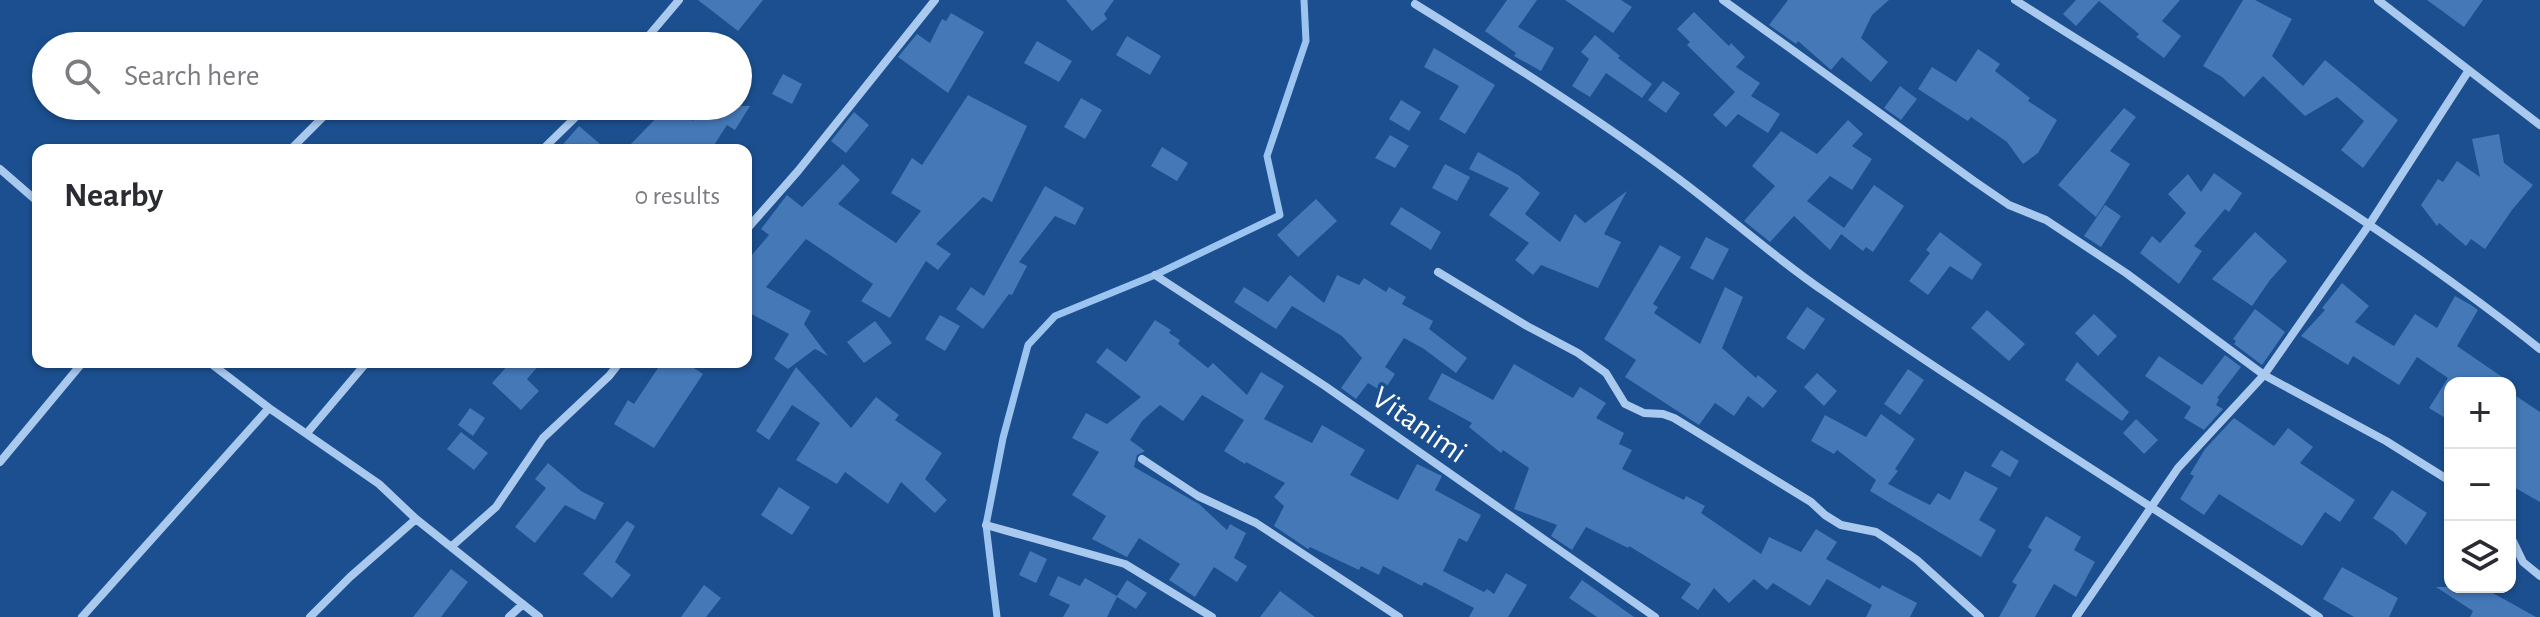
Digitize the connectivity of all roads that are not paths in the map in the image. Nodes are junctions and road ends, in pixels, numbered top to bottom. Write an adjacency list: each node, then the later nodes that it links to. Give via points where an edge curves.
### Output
1 (679, 0): 7 (street)
2 (935, 0): 16 (street)
3 (1723, 0): 25 (street, via 1974,181 2126,273)
4 (2015, 0): 17 (street)
5 (2378, 0): 8 (street)
6 (1415, 4): 31 (street, via 1671,173 1805,279 1938,371)
7 (652, 32)
8 (2469, 70): 11 (street); 17 (street)
9 (320, 120): 12 (street)
10 (573, 120): 13 (street)
11 (2540, 125)
12 (296, 144)
13 (548, 144)
14 (0, 169): 15 (street)
15 (32, 197)
16 (752, 223)
17 (2369, 225): 20 (street); 25 (street)
18 (1438, 272): 45 (street, via 1578,353 1606,373 1625,404 1674,418 1841,525 1876,532 1917,560)
19 (1155, 275): 44 (street, Vitanimi, via 1325,386)
20 (2540, 349)
21 (78, 368): 29 (street)
22 (217, 368): 26 (street)
23 (362, 368): 27 (street)
24 (615, 368): 34 (street, via 543,438 496,507)
25 (2264, 375): 30 (street); 31 (street, via 2178,468)
26 (269, 408): 27 (street); 38 (street)
27 (307, 433): 32 (street, via 379,484)
28 (1142, 459): 43 (street, via 1198,496 1256,523)
29 (0, 462)
30 (2444, 477)
31 (2152, 506): 46 (street); 47 (street)
32 (416, 519): 34 (street); 39 (street)
33 (986, 525): 42 (street, via 1125,564)
34 (452, 546): 37 (street)
35 (2516, 547): 36 (street)
36 (2540, 576)
37 (523, 604): 40 (street); 41 (street)
38 (82, 617)
39 (310, 617)
40 (509, 617)
41 (539, 617)
42 (1212, 617)
43 (1399, 617)
44 (1655, 617)
45 (1980, 617)
46 (2076, 617)
47 (2319, 617)

